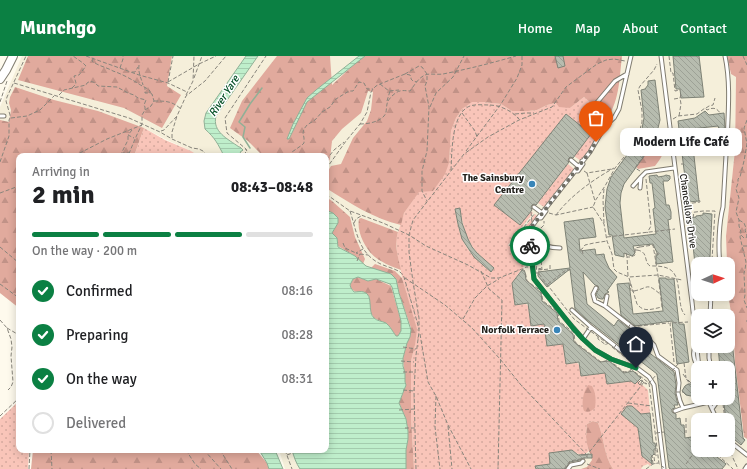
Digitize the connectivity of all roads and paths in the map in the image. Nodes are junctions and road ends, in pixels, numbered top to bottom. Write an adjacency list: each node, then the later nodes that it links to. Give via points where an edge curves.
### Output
1 (13, 56): 37 (street)
2 (26, 56): 40 (path)
3 (73, 56): 45 (path, via 86,66 79,75 74,76 76,85)
4 (86, 56): 20 (path)
5 (123, 56): 29 (path)
6 (173, 56): 41 (path)
7 (194, 56): 28 (path)
8 (202, 56): 24 (path)
9 (216, 56): 24 (path)
10 (226, 56): 55 (path, via 205,81)
11 (266, 56): 90 (path, via 225,118 227,133)
12 (464, 56): 31 (path)
13 (516, 56): 31 (path)
14 (522, 56): 62 (path, via 519,74)
15 (631, 56): 22 (lane)
16 (661, 56): 21 (lane, Chancellors Drive)
17 (669, 56): 48 (path, via 676,91)
18 (725, 56): 168 (lane, via 728,81 728,143)
19 (743, 56): 25 (path)
20 (93, 58): 23 (path); 27 (path, via 92,61)
21 (662, 61): 78 (lane, Chancellors Drive); 106 (path, via 659,61 638,90 642,122 639,133)
22 (630, 62): 35 (lane); 70 (path, via 614,59 597,64 566,87 552,107)
23 (107, 64): 26 (path); 27 (path)
24 (199, 64): 28 (path); 38 (path)
25 (747, 65)
26 (115, 67): 29 (path); 30 (path)
27 (106, 68): 30 (path)
28 (193, 68): 38 (path); 41 (path)
29 (120, 69): 32 (path)
30 (114, 71): 43 (path)
31 (456, 71): 34 (path, via 441,75); 64 (path, via 436,93)
32 (132, 73): 36 (path); 36 (path, via 139,65)
33 (405, 74): 34 (path, via 419,66); 39 (path); 42 (path)
34 (427, 74): 39 (path, via 420,77); 64 (path, via 425,86)
35 (627, 74): 63 (lane, via 615,81); 104 (lane, via 619,109 605,126)
36 (139, 75): 41 (path); 43 (path)
37 (2, 79): 60 (path)
38 (193, 81): 50 (path)
39 (417, 82): 47 (path, via 410,91)
40 (14, 83): 53 (path); 76 (path, via 6,101)
41 (168, 83): 50 (path)
42 (380, 84): 46 (path); 49 (path)
43 (143, 86): 44 (path)
44 (145, 87): 51 (path); 51 (path, via 146,93)
45 (69, 89): 54 (path); 67 (path, via 86,85 88,82 96,83 98,86 117,87 146,100)
46 (373, 89): 81 (path, via 367,112); 98 (path, via 367,89 364,83 360,82 353,91 336,99 307,125 303,133 304,143)
47 (401, 90): 49 (path); 61 (path)
48 (680, 90)
49 (390, 91): 61 (path)
50 (187, 92): 55 (path)
51 (150, 93): 59 (path)
52 (681, 94): 56 (path)
53 (54, 95): 54 (path); 76 (path, via 40,110 27,116)
54 (58, 96): 80 (path)
55 (186, 96): 66 (path)
56 (680, 98): 58 (path); 74 (path)
57 (715, 98): 65 (path, via 714,105)
58 (674, 99)
59 (154, 101): 66 (path, via 170,102); 67 (path)
60 (0, 102)
61 (387, 102): 81 (path, via 384,118 370,124)
62 (499, 106): 68 (path, via 470,106); 69 (path); 85 (path)
63 (594, 106)
64 (429, 107): 120 (path, via 427,151 422,171 422,191)
65 (705, 108): 71 (path); 72 (path, via 714,108)
66 (181, 109): 73 (path)
67 (145, 110): 80 (path)
68 (462, 112): 85 (path); 108 (path, via 457,120)
69 (515, 114): 70 (path); 77 (path)
70 (535, 114): 77 (path)
71 (697, 114): 74 (path); 75 (path)
72 (720, 114)
73 (177, 116): 83 (path); 87 (path)
74 (678, 116): 78 (path)
75 (699, 116)
76 (10, 118): 102 (path, via 9,136)
77 (519, 120): 99 (path, via 488,136)
78 (669, 120): 89 (lane, Chancellors Drive)
79 (747, 120): 137 (path, via 744,128 747,144 736,189 739,198 736,212)
80 (142, 124): 82 (path); 83 (path); 86 (path)
81 (360, 124): 88 (path)
82 (132, 129): 84 (path); 91 (path)
83 (160, 132): 87 (path)
84 (128, 135): 86 (path); 92 (path)
85 (477, 137): 99 (path)
86 (135, 138): 94 (path)
87 (172, 139): 95 (path)
88 (346, 141): 100 (path); 103 (path)
89 (672, 147): 107 (lane, Chancellors Drive); 110 (path, via 652,148 644,155 635,168)
90 (246, 149): 96 (path); 97 (path)
91 (80, 153)
92 (122, 153)
93 (123, 153): 94 (path)
94 (129, 153)
95 (205, 153)
96 (245, 153)
97 (248, 153)
98 (291, 153)
99 (464, 154): 108 (path)
100 (329, 156)
101 (571, 160): 104 (lane)
102 (0, 162)
103 (329, 166)
104 (580, 167): 109 (path); 125 (lane)
105 (618, 167): 106 (path)
106 (615, 168): 109 (path); 112 (path); 113 (path)
107 (674, 168): 110 (lane); 196 (lane, Chancellors Drive)
108 (451, 171): 120 (path)
109 (587, 173): 112 (path)
110 (644, 173): 111 (lane); 141 (path, via 651,226)
111 (641, 177): 114 (lane); 116 (lane)
112 (590, 184): 121 (path); 132 (path, via 572,197)
113 (605, 186): 121 (path); 139 (path)
114 (633, 186)
115 (16, 187): 117 (path)
116 (640, 188)
117 (0, 194)
118 (329, 196): 126 (path)
119 (699, 198): 122 (path, via 700,202)
120 (427, 201): 143 (path, via 413,220)
121 (595, 201): 123 (path)
122 (686, 204)
123 (593, 207): 132 (path); 139 (path)
124 (536, 208): 130 (lane); 151 (path)
125 (545, 209): 130 (lane); 134 (lane, via 544,215)
126 (350, 211): 133 (path); 138 (path)
127 (531, 212): 179 (path, bridge)
128 (548, 212): 132 (path)
129 (694, 212): 131 (path); 136 (path); 167 (path, via 715,211)
130 (542, 213): 134 (lane)
131 (688, 213)
132 (556, 215)
133 (361, 216): 138 (path); 143 (path)
134 (538, 218): 147 (lane, via 530,229)
135 (544, 218): 150 (path, via 544,225 538,229)
136 (693, 218)
137 (739, 220): 144 (path); 144 (path, via 744,223 747,236 746,238)
138 (354, 224): 157 (path)
139 (604, 224): 146 (path)
140 (675, 229): 141 (path)
141 (647, 233): 142 (path)
142 (638, 234): 145 (path); 146 (path)
143 (409, 235): 178 (path, via 426,246); 189 (path)
144 (741, 235): 154 (path)
145 (638, 237)
146 (606, 238): 148 (path)
147 (530, 239): 150 (lane); 174 (lane)
148 (607, 241): 163 (path, via 585,245 581,250); 184 (path, via 614,269)
149 (343, 243): 155 (path)
150 (539, 244): 156 (lane); 176 (path)
151 (509, 246)
152 (747, 246): 154 (path)
153 (0, 247): 170 (path)
154 (743, 247): 182 (path, via 746,262)
155 (345, 248): 158 (path); 160 (path)
156 (560, 248)
157 (364, 249): 160 (path); 166 (path)
158 (344, 250)
159 (636, 250): 173 (path, via 644,253 647,264)
160 (356, 253): 162 (path)
161 (626, 253): 169 (path)
162 (360, 254): 166 (path); 171 (path)
163 (583, 254)
164 (654, 254): 165 (path); 169 (path, via 653,245 640,246 635,248 634,256); 173 (path)
165 (659, 254)
166 (369, 256): 183 (path, via 400,272)
167 (712, 257)
168 (719, 257)
169 (627, 258): 184 (path)
170 (16, 260)
171 (356, 261)
172 (550, 264): 176 (path, via 550,269)
173 (656, 266): 180 (path); 186 (path, via 672,271)
174 (532, 267): 185 (path); 218 (lane, via 534,279)
175 (522, 269): 234 (path, bridge, via 527,281 542,291 543,301 558,312 559,321 574,333 575,342 601,362 609,360 624,372)
176 (542, 270): 191 (path, bridge, via 540,268 540,269 540,270 538,269)
177 (570, 270): 191 (path, via 566,270)
178 (481, 271): 185 (path, via 491,278); 192 (path)
179 (537, 274)
180 (658, 275): 184 (path); 186 (path); 197 (path)
181 (747, 275): 182 (path)
182 (744, 276): 193 (path)
183 (404, 277): 189 (path); 216 (path)
184 (628, 277): 188 (path)
185 (499, 278): 192 (path)
186 (677, 279): 187 (path); 206 (path, via 682,311)
187 (682, 280)
188 (630, 281): 197 (path, bridge, via 631,291 651,287); 202 (path, via 639,307 648,310)
189 (413, 282): 207 (path); 216 (path, via 420,318)
190 (0, 284): 198 (path)
191 (548, 284): 220 (path, bridge, via 574,318 607,345)
192 (487, 286): 207 (path, via 475,298); 226 (path, via 502,300)
193 (744, 286): 194 (path); 203 (path)
194 (747, 286)
195 (596, 288): 201 (lane, via 593,294 595,300)
196 (691, 292)
197 (660, 294): 202 (path)
198 (16, 296)
199 (607, 296): 201 (lane)
200 (692, 301): 228 (lane, Chancellors Drive, via 696,344 693,349)
201 (605, 306): 259 (lane, via 650,341 658,356 677,370 678,393)
202 (662, 307): 205 (path)
203 (747, 308)
204 (572, 310): 212 (lane)
205 (663, 311)
206 (685, 315)
207 (462, 319): 226 (path)
208 (0, 320): 214 (path)
209 (688, 322): 211 (path)
210 (631, 323): 215 (path, bridge)
211 (668, 323): 213 (path); 235 (path)
212 (592, 327): 218 (lane); 233 (lane, via 633,360)
213 (634, 327)
214 (7, 328): 217 (path); 248 (path, via 12,347 13,382)
215 (628, 328)
216 (419, 332): 223 (path); 253 (path, via 428,382)
217 (16, 333)
218 (583, 339): 224 (lane)
219 (603, 339): 224 (path)
220 (601, 342)
221 (617, 343): 230 (path, bridge, via 612,348)
222 (403, 347): 223 (path)
223 (417, 349): 229 (path)
224 (595, 350): 233 (lane)
225 (635, 357): 230 (path, bridge)
226 (500, 359): 255 (path, via 520,385 588,455); 307 (path)
227 (401, 361): 229 (path)
228 (695, 361)
229 (416, 362): 238 (path)
230 (631, 362): 234 (path, bridge)
231 (684, 363): 242 (path)
232 (678, 364): 236 (path, bridge)
233 (636, 368): 241 (lane)
234 (631, 369): 246 (path, bridge)
235 (678, 369)
236 (672, 371)
237 (403, 372): 238 (path)
238 (415, 372): 250 (path)
239 (682, 373): 242 (path)
240 (657, 374): 246 (path, bridge)
241 (649, 377): 243 (path, via 648,384); 264 (lane, via 654,385)
242 (686, 378): 244 (path); 247 (path)
243 (644, 382): 245 (path, via 641,380); 246 (path, bridge); 255 (path)
244 (691, 382)
245 (638, 383)
246 (649, 383): 268 (path, bridge)
247 (690, 384)
248 (8, 390)
249 (402, 390): 250 (path)
250 (414, 391): 260 (path)
251 (676, 392): 252 (path, bridge)
252 (684, 392)
253 (436, 396): 271 (path); 304 (path, via 435,427)
254 (16, 401): 267 (path)
255 (627, 403): 264 (path, via 653,406)
256 (696, 405): 259 (lane)
257 (710, 405): 262 (lane)
258 (715, 405): 262 (lane)
259 (683, 408): 261 (lane)
260 (415, 409): 263 (path); 273 (path)
261 (675, 409)
262 (712, 409): 266 (lane)
263 (399, 410)
264 (657, 411): 265 (lane); 292 (lane)
265 (662, 411)
266 (714, 413)
267 (0, 416)
268 (653, 418): 270 (path, bridge); 275 (path, bridge)
269 (686, 418): 276 (path)
270 (650, 419)
271 (448, 425): 305 (path); 306 (path)
272 (406, 428): 273 (path)
273 (415, 428): 303 (path)
274 (664, 432): 275 (path, bridge)
275 (655, 433): 294 (path, bridge)
276 (686, 433)
277 (735, 446): 287 (lane)
278 (655, 452): 285 (path, via 656,450 656,456)
279 (30, 453): 297 (path)
280 (51, 453): 298 (path)
281 (188, 453): 299 (path)
282 (207, 453): 300 (path)
283 (222, 453): 301 (path)
284 (292, 453): 286 (path)
285 (655, 454)
286 (287, 455): 302 (path)
287 (747, 455)
288 (691, 457): 295 (path)
289 (719, 457): 313 (path)
290 (733, 457): 314 (path)
291 (585, 461): 308 (path, bridge, via 570,461); 309 (lane, via 571,465); 310 (path)
292 (663, 462): 293 (path); 312 (lane)
293 (653, 464): 294 (path, via 652,455 655,464); 311 (path)
294 (659, 464): 312 (path, bridge)
295 (686, 464)
296 (747, 466): 315 (lane)
297 (29, 469)
298 (52, 469)
299 (201, 469)
300 (221, 469)
301 (232, 469)
302 (292, 469)
303 (416, 469)
304 (440, 469)
305 (452, 469)
306 (471, 469)
307 (498, 469)
308 (564, 469)
309 (568, 469)
310 (600, 469)
311 (646, 469)
312 (665, 469)
313 (734, 469)
314 (738, 469)
315 (745, 469)

